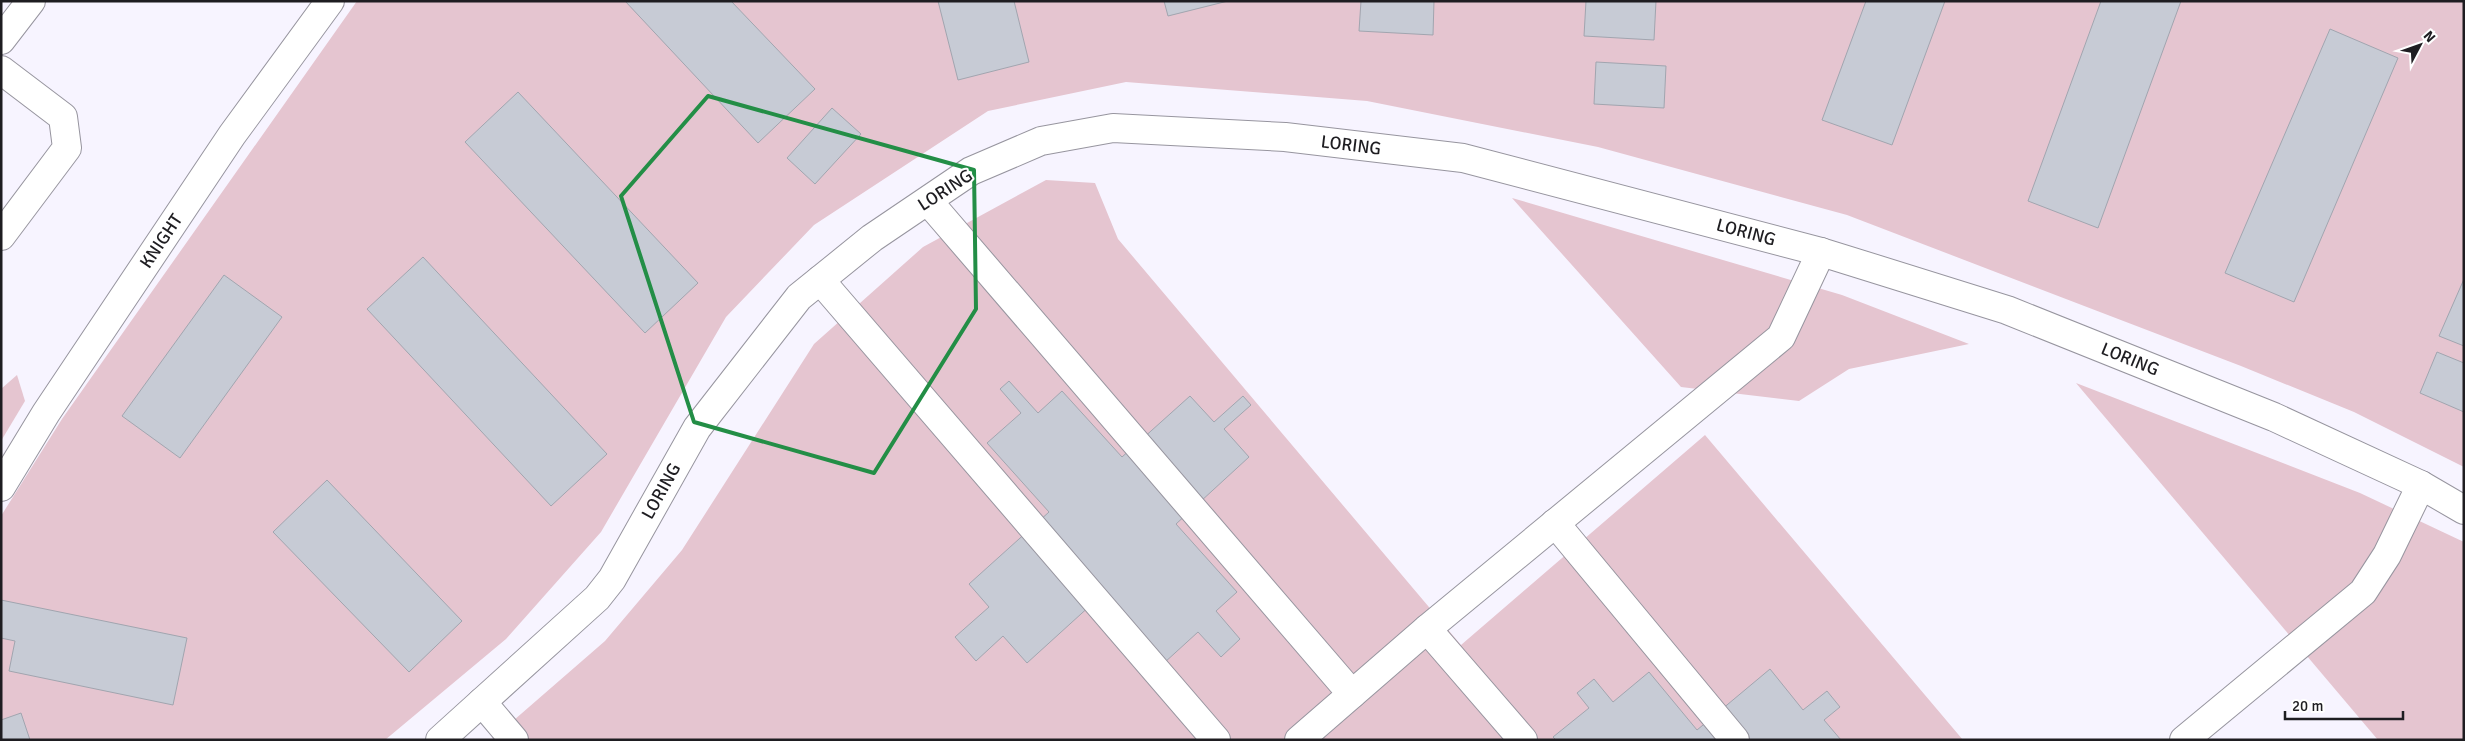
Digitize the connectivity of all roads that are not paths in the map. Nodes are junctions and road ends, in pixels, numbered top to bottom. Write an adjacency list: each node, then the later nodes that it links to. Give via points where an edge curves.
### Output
1 (30, 1): 3 (street)
2 (330, 1): 10 (street, KNIGHT, via 232,134 46,413)
3 (1, 40)
4 (1, 70): 6 (street, via 63,117 67,148)
5 (928, 201): 7 (street, LORING, via 971,171 1041,142 1113,128 1285,137 1463,158); 8 (street, LORING, via 872,238); 14 (street)
6 (1, 236)
7 (1821, 252): 9 (street, LORING, via 2007,310 2274,417); 12 (street, via 1781,337)
8 (820, 280): 15 (street, LORING, via 799,297 697,428 612,579 597,598); 18 (street)
9 (2421, 485): 11 (street, LORING); 22 (street, via 2387,554 2362,592)
10 (1, 487)
11 (2464, 510)
12 (1555, 523): 13 (street); 21 (street)
13 (1427, 629): 14 (street); 20 (street)
14 (1352, 694): 19 (street)
15 (482, 702): 16 (street, LORING); 17 (street)
16 (440, 740)
17 (514, 740)
18 (1216, 740)
19 (1299, 740)
20 (1523, 740)
21 (1735, 740)
22 (2184, 740)

